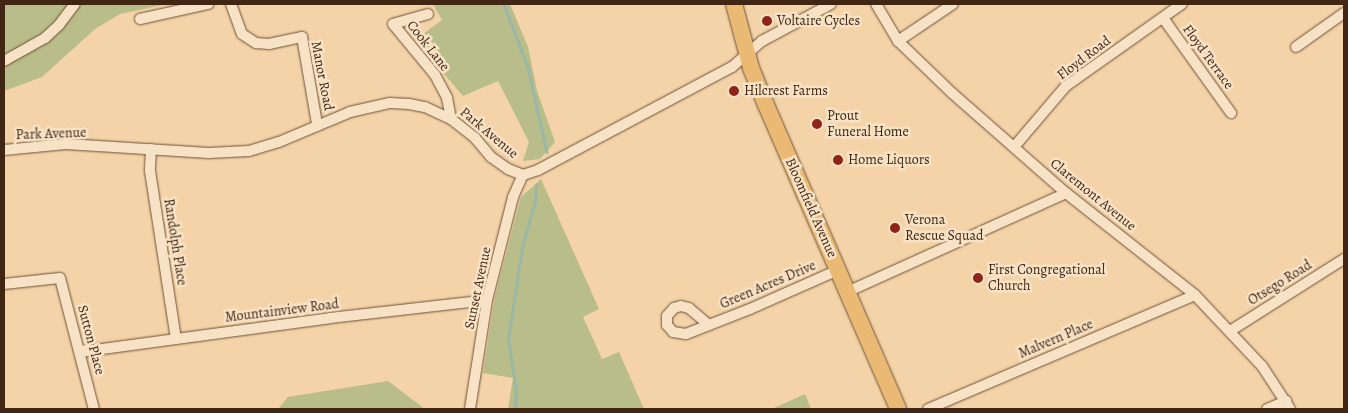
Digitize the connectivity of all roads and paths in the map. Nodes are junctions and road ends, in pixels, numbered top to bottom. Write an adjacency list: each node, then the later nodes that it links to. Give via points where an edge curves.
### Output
1 (75, 4): 16 (street, via 45,38)
2 (208, 4): 12 (street)
3 (231, 4): 19 (street, Manor Road, via 242,34 256,43 269,44 302,37)
4 (734, 4): 15 (main road, Bloomfield Avenue)
5 (830, 4): 15 (street, Park Avenue, via 762,41)
6 (876, 4): 13 (street, Claremont Avenue)
7 (953, 4): 13 (street)
8 (1182, 4): 11 (street, Floyd Road)
9 (1344, 13): 14 (street)
10 (428, 14): 18 (street, Cook Lane, via 394,24 435,75 447,98)
11 (1162, 18): 17 (street, Floyd Terrace); 20 (street, Floyd Road, via 1066,86)
12 (140, 19)
13 (898, 41): 20 (street, Claremont Avenue)
14 (1296, 47)
15 (746, 54): 23 (street, Park Avenue, via 724,71); 26 (main road, Bloomfield Avenue)
16 (4, 61)
17 (1231, 113)
18 (452, 119): 19 (street, Park Avenue, via 425,107 390,103); 23 (street, Park Avenue, via 491,157)
19 (317, 124): 21 (street, Park Avenue, via 279,142 249,151 209,153)
20 (1014, 147): 24 (street, Claremont Avenue)
21 (151, 149): 22 (street, Park Avenue, via 66,144); 33 (street, Randolph Place, via 150,171)
22 (4, 150)
23 (524, 175): 30 (street, Sunset Avenue, via 513,197)
24 (1066, 192): 28 (street); 29 (street, Claremont Avenue)
25 (1344, 259): 32 (street, Otsego Road)
26 (838, 270): 28 (main road, Bloomfield Avenue); 31 (street, Green Acres Drive)
27 (4, 284): 34 (street, Sutton Place, via 60,278)
28 (847, 292): 38 (main road, Bloomfield Avenue)
29 (1195, 295): 32 (street, Claremont Avenue); 39 (street, Malvern Place)
30 (487, 300): 33 (street, Mountainview Road); 37 (street, Sunset Avenue)
31 (709, 325)
32 (1230, 331): 35 (street, Claremont Avenue, via 1262,366)
33 (176, 338): 34 (street, Mountainview Road)
34 (80, 352): 36 (street, Sutton Place)
35 (1288, 405): 40 (street)
36 (94, 409)
37 (470, 409)
38 (898, 409)
39 (928, 409)
40 (1267, 409)

